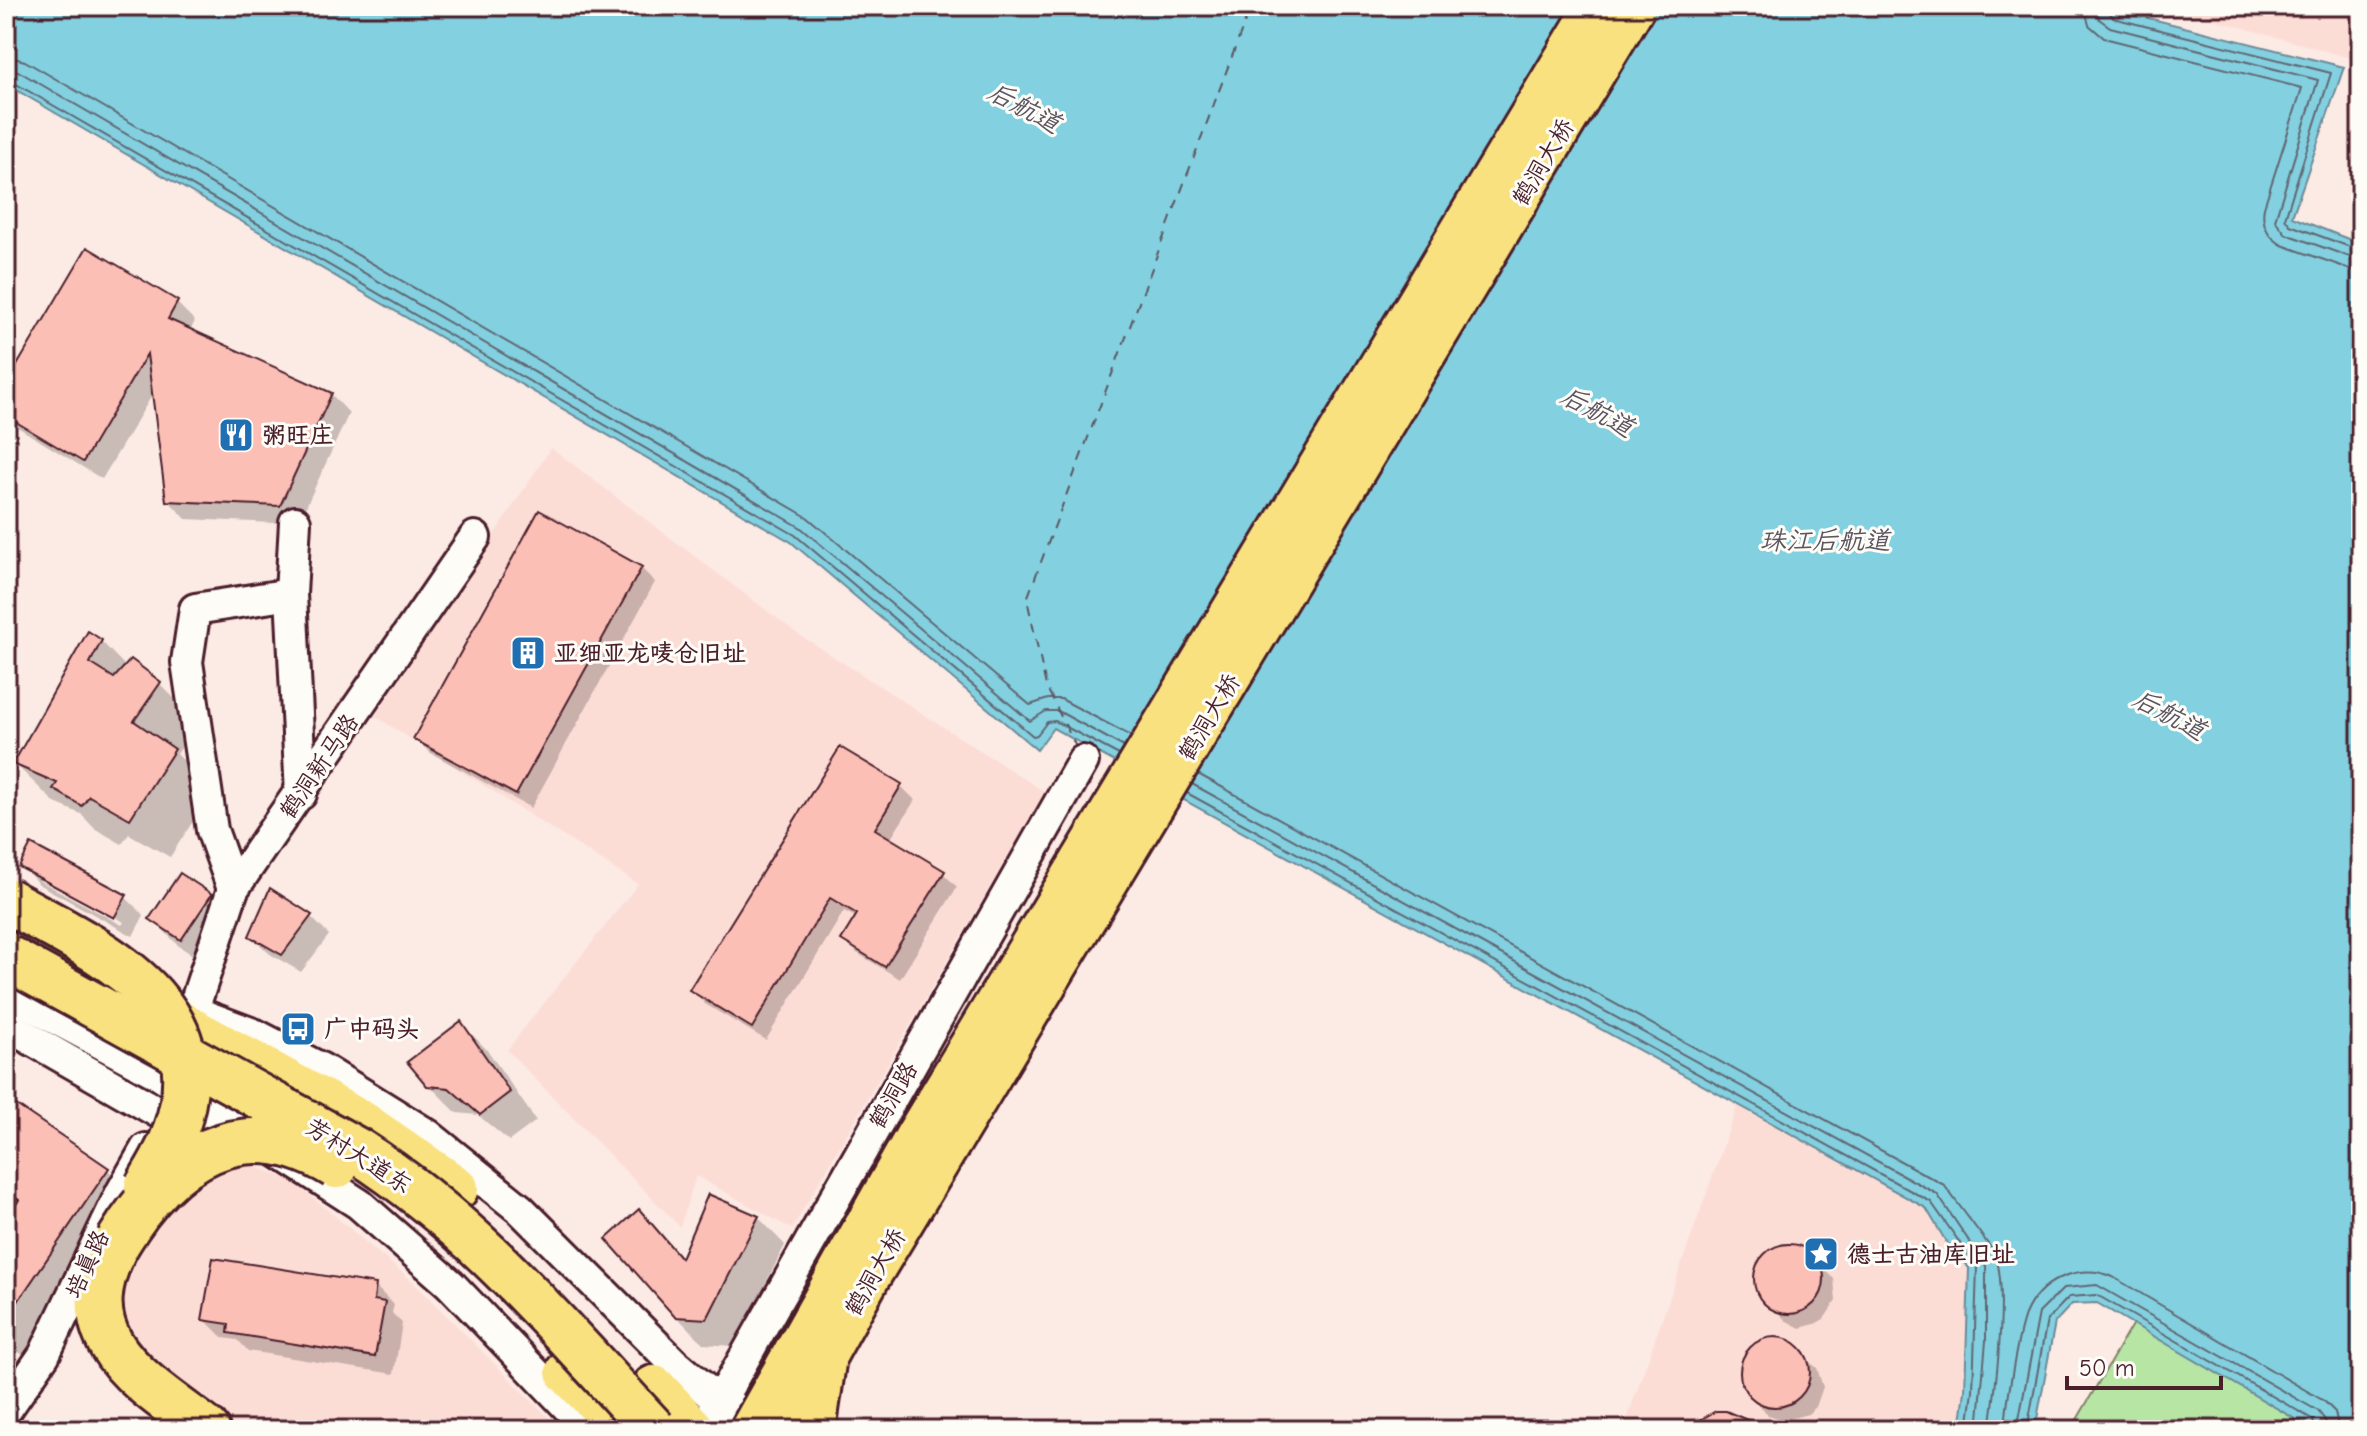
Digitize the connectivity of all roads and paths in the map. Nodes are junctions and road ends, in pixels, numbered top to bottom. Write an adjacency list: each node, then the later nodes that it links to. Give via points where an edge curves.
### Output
1 (1595, 6): 28 (main road, 鹤洞大桥, bridge, via 915,1135)
2 (1636, 6): 19 (main road, 鹤洞大桥, bridge)
3 (295, 522): 5 (street)
4 (475, 537): 7 (street, 鹤洞新马路)
5 (291, 594): 7 (street); 8 (street, via 195,609 187,662 212,830)
6 (1083, 761): 22 (street, 鹤洞路)
7 (301, 794): 8 (street, 鹤洞新马路)
8 (233, 889): 14 (street, 鹤洞新马路)
9 (6, 900): 18 (highway, bridge, via 131,973 165,1010 178,1039 185,1086 178,1125)
10 (6, 928): 13 (highway, 芳村大道东)
11 (6, 957): 20 (highway, 芳村大道东, bridge, via 358,1151 409,1185)
12 (6, 992): 17 (street, 芳村大道东, via 155,1072)
13 (130, 995): 14 (street, 芳村大道东); 20 (highway, 芳村大道东, via 363,1124 456,1188 514,1239)
14 (193, 1010): 22 (street, 芳村大道东, via 322,1069 462,1160 520,1209 674,1363)
15 (6, 1025): 16 (street)
16 (165, 1116): 17 (street); 21 (street, 培真路, via 121,1193 44,1355)
17 (309, 1170): 24 (street, 芳村大道东, via 389,1227)
18 (118, 1242): 23 (highway, via 99,1299 109,1344 129,1370); 25 (highway, bridge, via 165,1179 206,1152 264,1141 312,1153 386,1198 439,1240)
19 (823, 1363): 30 (main road, 鹤洞大桥, bridge); 31 (highway, bridge)
20 (654, 1409): 22 (highway); 26 (highway)
21 (6, 1410)
22 (706, 1416): 27 (street, 鹤洞路); 29 (street, 芳村大道东)
23 (207, 1430)
24 (590, 1430)
25 (625, 1430)
26 (686, 1430)
27 (703, 1430)
28 (749, 1430)
29 (779, 1430)
30 (786, 1430)
31 (813, 1430)

